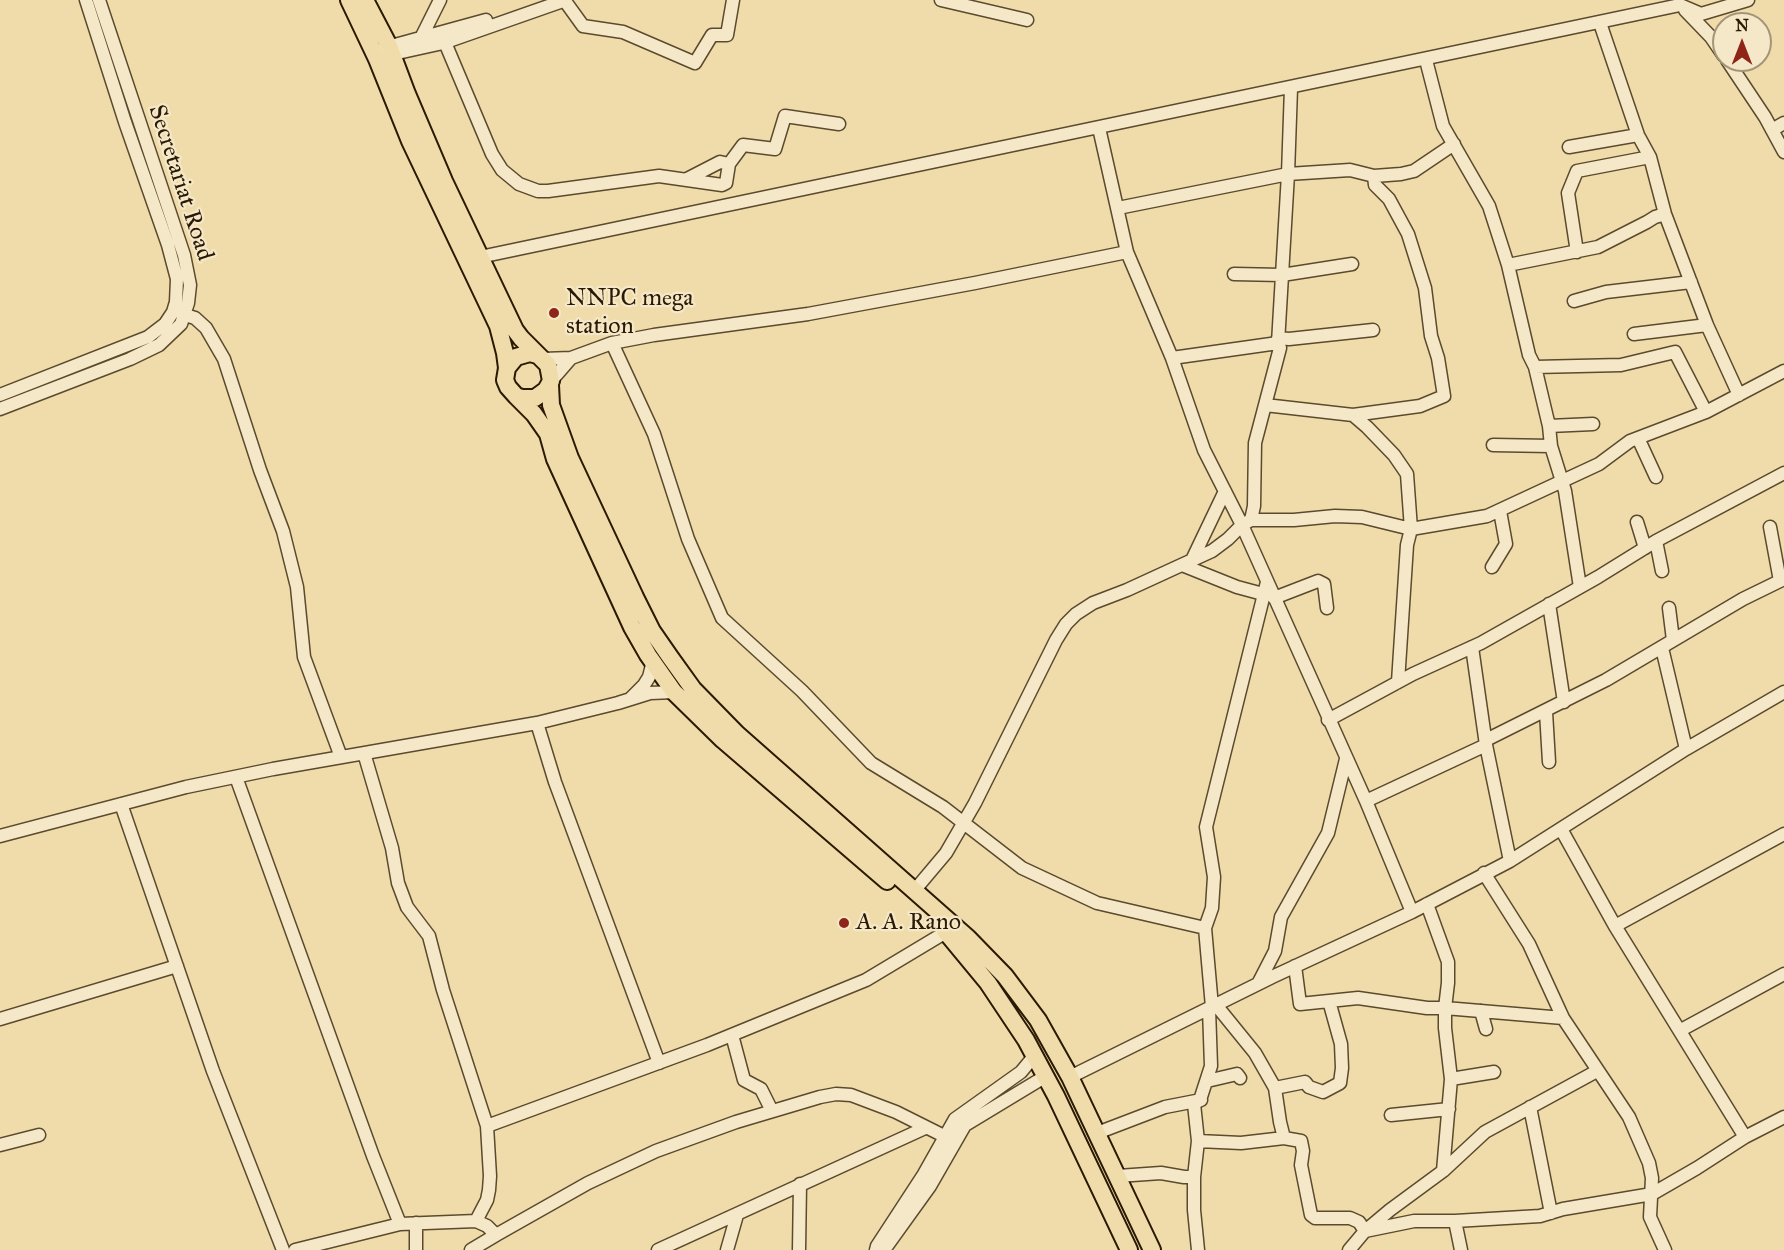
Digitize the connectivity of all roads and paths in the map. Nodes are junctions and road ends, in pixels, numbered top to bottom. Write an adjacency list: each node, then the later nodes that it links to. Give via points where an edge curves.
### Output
1 (86, 0): 57 (street, Secretariat Road, via 168,245 177,279 176,302 165,324 148,337)
2 (99, 0): 44 (street, Secretariat Road, via 184,255 190,285)
3 (349, 0): 16 (highway)
4 (365, 0): 16 (highway)
5 (440, 0): 13 (street)
6 (733, 0): 9 (street, via 727,35 712,35 695,63 623,32 583,26)
7 (941, 0): 11 (street)
8 (1748, 0): 10 (street, via 1701,14)
9 (559, 1): 14 (street, via 513,12)
10 (1678, 3): 12 (street); 15 (street)
11 (1028, 20)
12 (1600, 23): 17 (street); 24 (street)
13 (421, 38): 14 (street); 16 (street)
14 (442, 38): 16 (street); 32 (street, via 492,154 502,170 519,184 548,191 659,176)
15 (1712, 38)
16 (383, 53): 37 (highway); 54 (highway, via 410,141 498,326)
17 (1426, 60): 19 (street); 25 (street, via 1443,126)
18 (1735, 72): 23 (street)
19 (1291, 88): 22 (street); 30 (street)
20 (1784, 123): 23 (street)
21 (839, 124): 29 (street, via 785,116 775,148 743,145)
22 (1099, 128): 33 (street); 37 (street)
23 (1772, 130): 27 (street)
24 (1638, 135): 26 (street); 28 (street)
25 (1454, 144): 31 (street, via 1414,171); 39 (street, via 1489,206)
26 (1569, 147)
27 (1784, 152)
28 (1650, 157): 34 (street); 36 (street, via 1577,171 1568,193)
29 (729, 164): 32 (street, via 720,162); 32 (street, via 726,183 722,185)
30 (1288, 174): 31 (street, via 1350,170); 33 (street); 41 (street)
31 (1374, 176): 64 (street, via 1408,234 1425,288 1444,396 1420,405)
32 (687, 179)
33 (1118, 208): 35 (street)
34 (1665, 214): 36 (street, via 1612,241); 42 (street)
35 (1127, 252): 49 (street, via 808,314); 52 (street)
36 (1577, 252): 39 (street)
37 (480, 257): 50 (highway, via 515,330)
38 (1352, 264): 41 (street)
39 (1508, 265): 53 (street)
40 (1234, 274): 41 (street)
41 (1282, 275): 48 (street)
42 (1690, 282): 43 (street, via 1606,292); 45 (street)
43 (1574, 301)
44 (185, 315): 57 (street, Secretariat Road, via 175,332 150,350); 105 (street, via 206,328 224,359 286,540 297,587 304,657)
45 (1707, 325): 47 (street); 60 (street)
46 (1373, 330): 48 (street)
47 (1634, 334)
48 (1278, 341): 52 (street); 61 (street, via 1280,348)
49 (612, 343): 51 (street); 111 (street, via 654,434 688,539 723,618 802,691 871,763)
50 (540, 357): 51 (street); 54 (highway, via 523,354); 56 (highway, via 548,365)
51 (571, 358): 56 (street)
52 (1172, 358): 73 (street, via 1204,450)
53 (1534, 367): 63 (street, via 1621,365 1676,352); 66 (street)
54 (507, 368): 59 (highway, via 508,387)
55 (1784, 371): 60 (street)
56 (550, 383): 59 (highway, via 536,398); 117 (highway, via 550,405 570,458 652,631 670,657 693,689 737,734)
57 (25, 393): 58 (street, Secretariat Road); 62 (street, Secretariat Road)
58 (0, 395)
59 (516, 396): 93 (highway, via 548,434 559,468)
60 (1739, 396): 63 (street)
61 (1265, 405): 64 (street); 76 (street, via 1255,443 1254,506)
62 (0, 409)
63 (1706, 412): 67 (street)
64 (1353, 415): 78 (street, via 1394,455 1407,474)
65 (1593, 424): 66 (street)
66 (1549, 426): 69 (street)
67 (1638, 438): 71 (street); 72 (street)
68 (1493, 445): 69 (street)
69 (1551, 446): 72 (street)
70 (1784, 472): 79 (street)
71 (1656, 477)
72 (1562, 482): 74 (street); 85 (street)
73 (1225, 491): 76 (street); 81 (street)
74 (1500, 511): 78 (street); 82 (street, via 1506,544)
75 (1637, 522): 80 (street)
76 (1246, 523): 78 (street, via 1335,516 1362,517); 81 (street, via 1212,551); 86 (street)
77 (1770, 527): 84 (street)
78 (1411, 529): 94 (street)
79 (1656, 541): 80 (street); 83 (street)
80 (1645, 548): 85 (street)
81 (1187, 562): 86 (street, via 1237,587); 111 (street, via 1093,603 1066,624)
82 (1492, 567)
83 (1662, 571)
84 (1782, 580): 90 (street)
85 (1580, 587): 87 (street)
86 (1269, 591): 89 (street, via 1318,581 1324,584); 100 (street); 121 (street, via 1206,827 1214,877 1212,908)
87 (1549, 604): 91 (street); 98 (street)
88 (1669, 608): 90 (street)
89 (1327, 609)
90 (1674, 640): 92 (street)
91 (1472, 647): 94 (street); 102 (street)
92 (1662, 648): 98 (street); 103 (street)
93 (648, 655): 95 (highway); 97 (street, via 652,665 649,677)
94 (1398, 682): 100 (street)
95 (674, 692): 97 (street); 122 (highway, via 723,740)
96 (1784, 692): 103 (street)
97 (630, 699): 101 (street)
98 (1564, 702): 99 (street)
99 (1546, 712): 102 (street); 107 (street)
100 (1329, 720): 106 (street)
101 (537, 723): 104 (street); 137 (street)
102 (1486, 743): 109 (street); 115 (street)
103 (1686, 749): 112 (street)
104 (364, 753): 105 (street); 152 (street, via 392,848 398,883 407,907 429,936)
105 (341, 757): 108 (street)
106 (1346, 759): 109 (street); 126 (street, via 1328,833 1281,917 1275,951)
107 (1549, 762)
108 (236, 777): 110 (street); 171 (street)
109 (1366, 801): 119 (street)
110 (121, 804): 114 (street); 123 (street)
111 (964, 823): 117 (street, via 946,854); 121 (street, via 1022,868 1097,903)
112 (1561, 829): 115 (street); 120 (street)
113 (1784, 834): 120 (street)
114 (0, 836)
115 (1510, 861): 116 (street)
116 (1484, 873): 118 (street); 131 (street, via 1529,944)
117 (914, 891): 141 (highway, via 1005,976 1038,1020)
118 (1427, 904): 119 (street); 129 (street, via 1448,962)
119 (1412, 912): 124 (street)
120 (1615, 926): 134 (street)
121 (1204, 928): 128 (street)
122 (946, 932): 135 (street, via 866,980); 136 (highway, via 988,983)
123 (177, 966): 132 (street); 174 (street)
124 (1295, 966): 126 (street); 127 (street, via 1300,1004)
125 (1784, 974): 134 (street)
126 (1258, 984): 128 (street)
127 (1329, 1001): 129 (street, via 1358,998); 145 (street, via 1341,1044 1340,1083 1323,1092 1305,1082)
128 (1212, 1007): 141 (street); 144 (street); 145 (street, via 1255,1053)
129 (1445, 1008): 130 (street); 143 (street)
130 (1481, 1011): 131 (street); 133 (street)
131 (1563, 1018): 138 (street)
132 (0, 1019)
133 (1486, 1029)
134 (1681, 1030): 157 (street)
135 (732, 1035): 137 (street); 149 (street, via 744,1080 761,1089)
136 (1035, 1054): 140 (highway); 156 (street, via 1021,1072 960,1114)
137 (659, 1063): 152 (street)
138 (1597, 1071): 147 (street); 165 (street, via 1633,1126 1649,1163)
139 (1494, 1072): 143 (street)
140 (1046, 1076): 182 (street, via 965,1125 930,1186); 183 (highway)
141 (1070, 1077): 154 (highway)
142 (1240, 1078): 144 (street, via 1237,1074)
143 (1451, 1079): 148 (street)
144 (1207, 1081): 146 (street)
145 (1275, 1088): 158 (street)
146 (1204, 1102): 154 (street, via 1165,1107); 159 (street, via 1194,1104)
147 (1530, 1107): 161 (street, via 1485,1132); 166 (street)
148 (1449, 1108): 150 (street); 161 (street)
149 (772, 1111): 153 (street, via 820,1096 851,1095); 173 (street, via 656,1151 588,1183)
150 (1391, 1115)
151 (1784, 1117): 157 (street)
152 (488, 1126): 168 (street, via 489,1190)
153 (925, 1128): 156 (street); 164 (street)
154 (1097, 1132): 162 (highway)
155 (39, 1135): 160 (street)
156 (944, 1136): 181 (street)
157 (1744, 1137): 165 (street)
158 (1284, 1138): 159 (street, via 1241,1143); 172 (street, via 1300,1141 1303,1183 1312,1217 1350,1218)
159 (1198, 1141): 163 (street)
160 (0, 1145)
161 (1443, 1171): 172 (street)
162 (1118, 1176): 163 (street, via 1161,1173); 184 (highway)
163 (1194, 1177): 185 (street)
164 (800, 1184): 167 (street); 180 (street)
165 (1652, 1194): 166 (street); 188 (street, via 1650,1217)
166 (1551, 1213): 169 (street)
167 (737, 1215): 178 (street); 179 (street)
168 (476, 1221): 170 (street); 173 (street)
169 (1455, 1221): 172 (street, via 1414,1221); 187 (street)
170 (416, 1223): 171 (street); 176 (street)
171 (400, 1224): 175 (street)
172 (1365, 1231): 186 (street)
173 (496, 1235): 177 (street)
174 (283, 1250)
175 (295, 1250)
176 (416, 1250)
177 (471, 1250)
178 (658, 1250)
179 (728, 1250)
180 (799, 1250)
181 (876, 1250)
182 (884, 1250)
183 (1129, 1250)
184 (1152, 1250)
185 (1198, 1250)
186 (1349, 1250)
187 (1461, 1250)
188 (1665, 1250)

